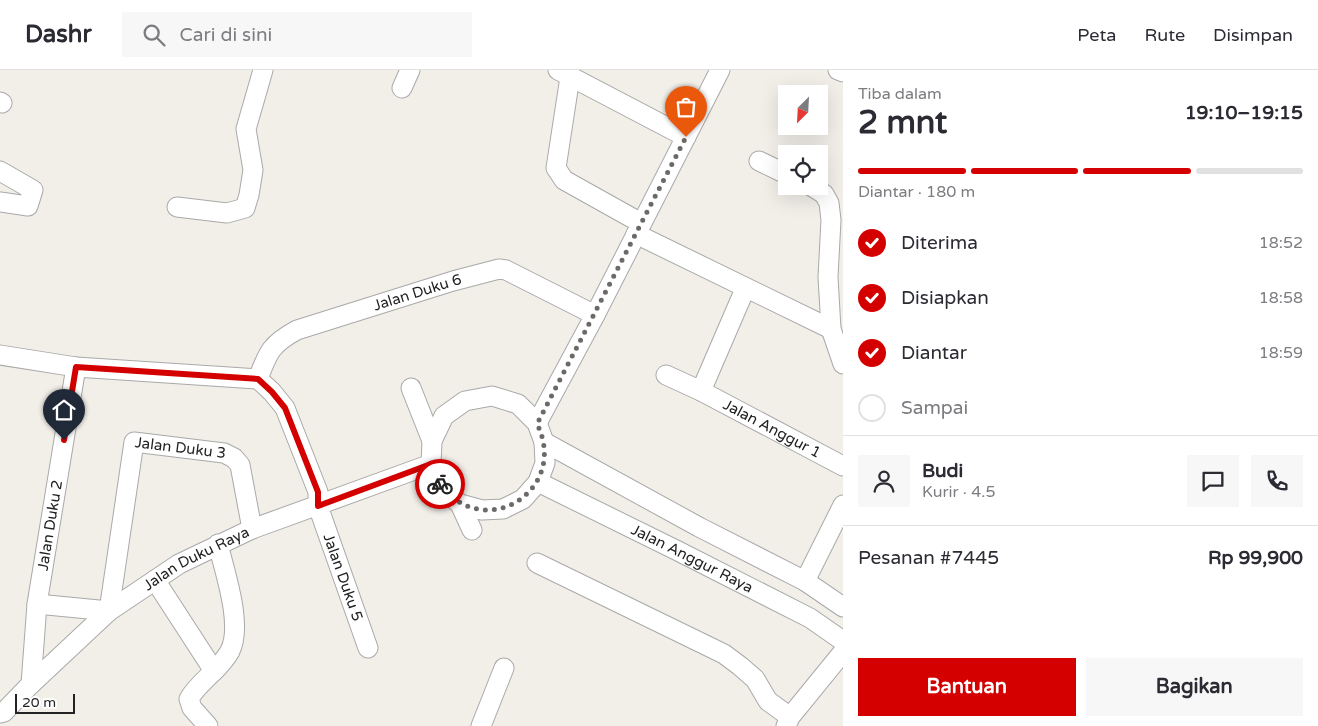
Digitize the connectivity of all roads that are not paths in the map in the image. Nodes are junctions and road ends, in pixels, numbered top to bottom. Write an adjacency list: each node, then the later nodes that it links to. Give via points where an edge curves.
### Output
1 (263, 70): 14 (street, via 246,129 253,170 245,208 228,213)
2 (410, 70): 7 (street)
3 (720, 70): 8 (street)
4 (838, 70): 5 (street)
5 (843, 72)
6 (564, 73): 8 (street); 15 (street, via 556,168 564,180)
7 (402, 88)
8 (686, 137): 15 (street)
9 (759, 161): 10 (street)
10 (778, 170)
11 (0, 171): 13 (street, via 33,190 28,206)
12 (825, 195): 18 (street, via 830,204 831,220 828,276)
13 (0, 202)
14 (177, 207)
15 (639, 229): 16 (street); 17 (street)
16 (745, 289): 18 (street); 25 (street)
17 (595, 315): 23 (street, Jalan Duku 6, via 499,269 453,280 297,330 268,352); 26 (street)
18 (831, 329): 20 (street)
19 (0, 355): 21 (street)
20 (843, 364)
21 (76, 367): 23 (street); 41 (street, Jalan Duku 2)
22 (666, 375): 25 (street, Jalan Anggur 1)
23 (258, 379): 32 (street, via 285,408)
24 (411, 388): 27 (street)
25 (701, 392): 30 (street, Jalan Anggur 1)
26 (537, 424): 27 (street, via 518,404 492,396 465,401 444,416); 28 (street)
27 (432, 441): 29 (street)
28 (544, 442): 31 (street, via 545,463); 40 (street)
29 (431, 464): 32 (street, Jalan Duku Raya); 33 (street, via 447,494)
30 (843, 466)
31 (538, 482): 33 (street, via 523,499 503,509 482,510); 44 (street, Jalan Anggur Raya, via 810,618)
32 (318, 499): 35 (street, Jalan Duku Raya); 45 (street, Jalan Duku 5)
33 (460, 504): 36 (street)
34 (843, 505): 40 (street)
35 (252, 529): 37 (street, Jalan Duku Raya); 43 (street, Jalan Duku 3, via 240,465 234,458 224,453 134,442)
36 (472, 530)
37 (218, 544): 39 (street, Jalan Duku Raya); 48 (street, via 235,618 229,652)
38 (537, 563): 51 (street, via 724,654 755,679 768,701)
39 (155, 580): 43 (street, Jalan Duku Raya); 48 (street)
40 (805, 581): 42 (street)
41 (37, 604): 43 (street); 49 (street, Jalan Duku 2)
42 (843, 607)
43 (109, 612): 49 (street, Jalan Duku Raya)
44 (843, 641)
45 (368, 648)
46 (843, 652): 51 (street)
47 (504, 668): 53 (street)
48 (214, 671): 52 (street, via 189,699 192,708)
49 (31, 684): 50 (street, Jalan Duku Raya)
50 (0, 713)
51 (788, 722)
52 (208, 726)
53 (481, 726)

